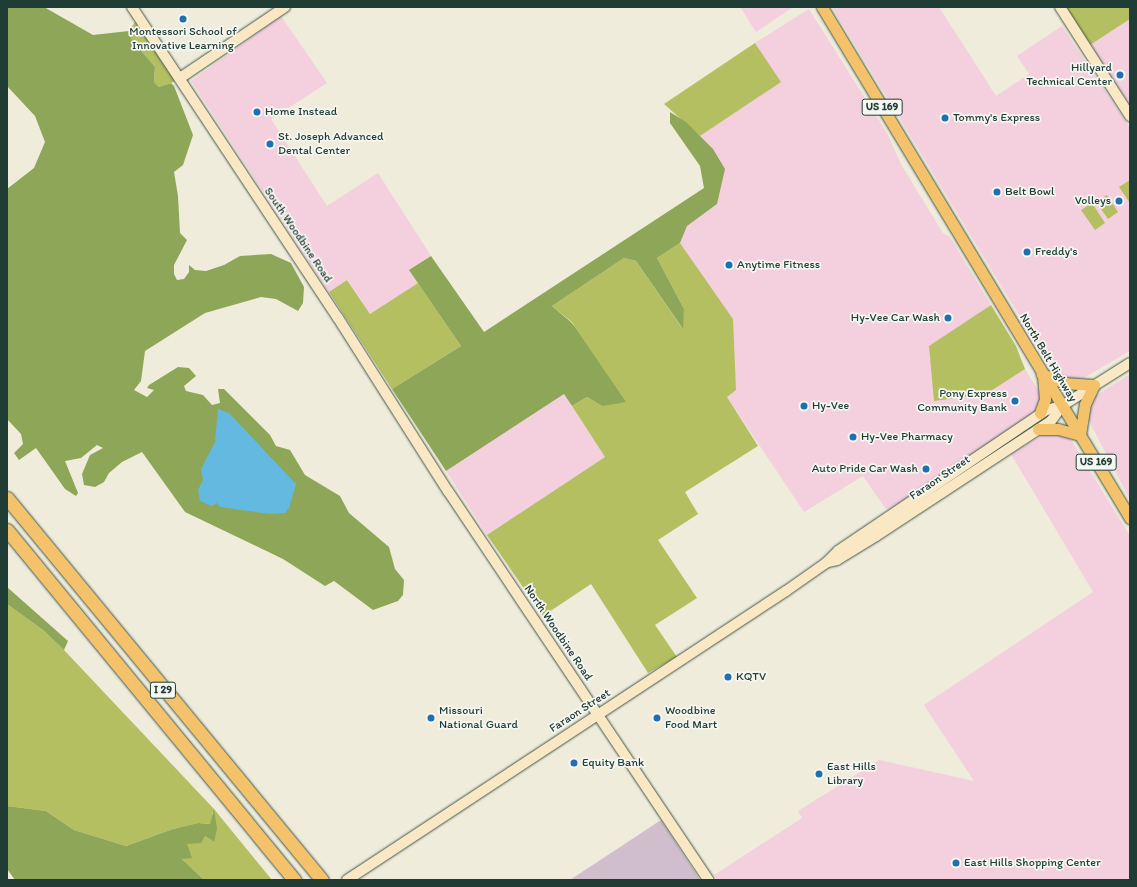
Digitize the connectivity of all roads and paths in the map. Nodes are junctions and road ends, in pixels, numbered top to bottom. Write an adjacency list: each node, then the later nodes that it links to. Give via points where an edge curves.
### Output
1 (132, 7): 5 (main road, South Woodbine Road)
2 (284, 7): 5 (main road)
3 (822, 7): 8 (main road, North Belt Highway / US 169)
4 (1060, 7): 6 (main road)
5 (180, 78): 14 (main road, South Woodbine Road)
6 (1130, 116)
7 (1130, 363): 9 (main road, Faraon Street)
8 (1042, 374): 9 (main road, via 1065,383); 10 (main road, North Belt Highway / US 169); 11 (main road, via 1045,399)
9 (1094, 385): 10 (main road, Faraon Street); 13 (main road, via 1085,404)
10 (1062, 406): 11 (main road, Faraon Street); 12 (main road, Faraon Street, via 1050,421); 13 (main road, North Belt Highway / US 169)
11 (1040, 413): 18 (main road, Faraon Street, via 838,551)
12 (1038, 429): 13 (main road, via 1058,429); 18 (main road, Faraon Street, via 876,536 837,560)
13 (1080, 435): 16 (main road, North Belt Highway / US 169)
14 (440, 480): 19 (main road, North Woodbine Road)
15 (7, 498): 21 (highway, I 29)
16 (1130, 518)
17 (7, 530): 20 (highway, I 29)
18 (826, 563): 19 (main road, Faraon Street)
19 (597, 716): 22 (main road, Faraon Street); 23 (main road, North Woodbine Road)
20 (295, 880)
21 (322, 880)
22 (347, 880)
23 (708, 880)

